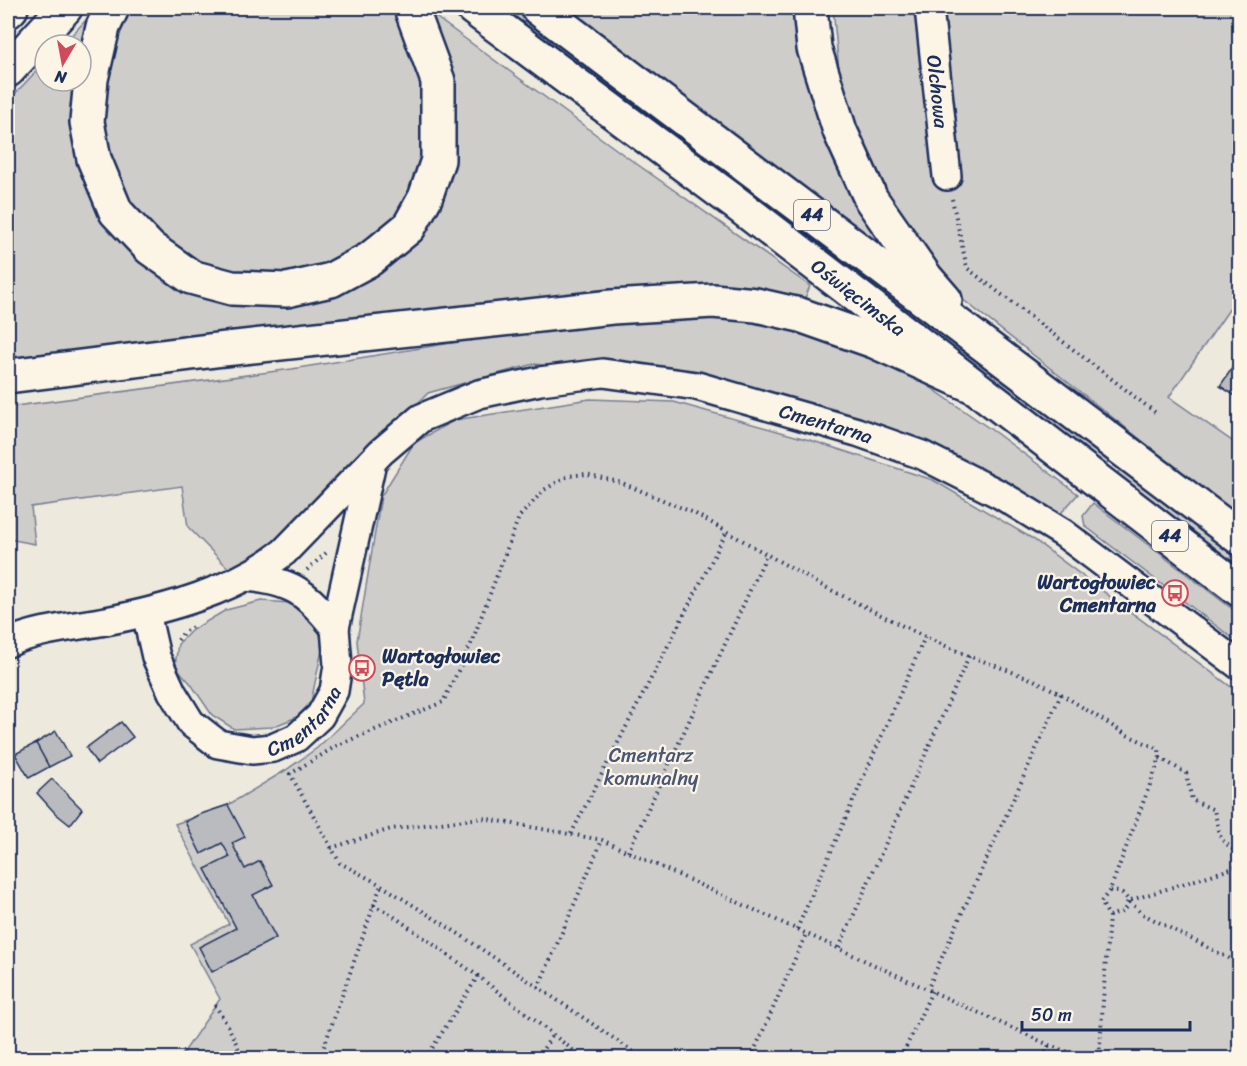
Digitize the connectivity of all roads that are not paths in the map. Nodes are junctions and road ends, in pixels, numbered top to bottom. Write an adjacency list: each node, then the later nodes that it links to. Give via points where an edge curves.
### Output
1 (11, 8): 9 (main road)
2 (65, 8): 10 (main road)
3 (112, 8): 4 (main road, via 103,27 91,79 87,122 94,159 116,212 150,248 191,277 232,288 287,290 331,280 369,259 409,227 425,198 438,160 438,81)
4 (411, 8)
5 (473, 8): 14 (main road, Oświęcimska / 44)
6 (538, 8): 12 (main road, Oświęcimska / 44)
7 (810, 8): 12 (main road, via 814,48 840,131 871,199 926,278)
8 (929, 8): 11 (street, Olchowa)
9 (8, 11)
10 (8, 70)
11 (947, 176)
12 (986, 346): 16 (main road, Oświęcimska / 44)
13 (8, 376): 14 (main road, via 612,307 713,301 800,315 874,341)
14 (972, 385): 18 (main road, Oświęcimska / 44)
15 (372, 462): 17 (street, Cmentarna, via 284,552); 20 (street, Cmentarna); 22 (street, Cmentarna, via 421,418 478,394 603,373 698,386 900,447 1001,495 1080,546)
16 (1239, 538)
17 (246, 577): 19 (street, Cmentarna); 20 (street, Cmentarna, via 290,585 306,596)
18 (1239, 590)
19 (146, 613): 20 (street, Cmentarna, via 156,657 191,723 218,744 252,750 273,748 296,738 320,716 334,692 338,665); 21 (street, Cmentarna, via 33,633)
20 (335, 628)
21 (8, 643)
22 (1239, 666)

